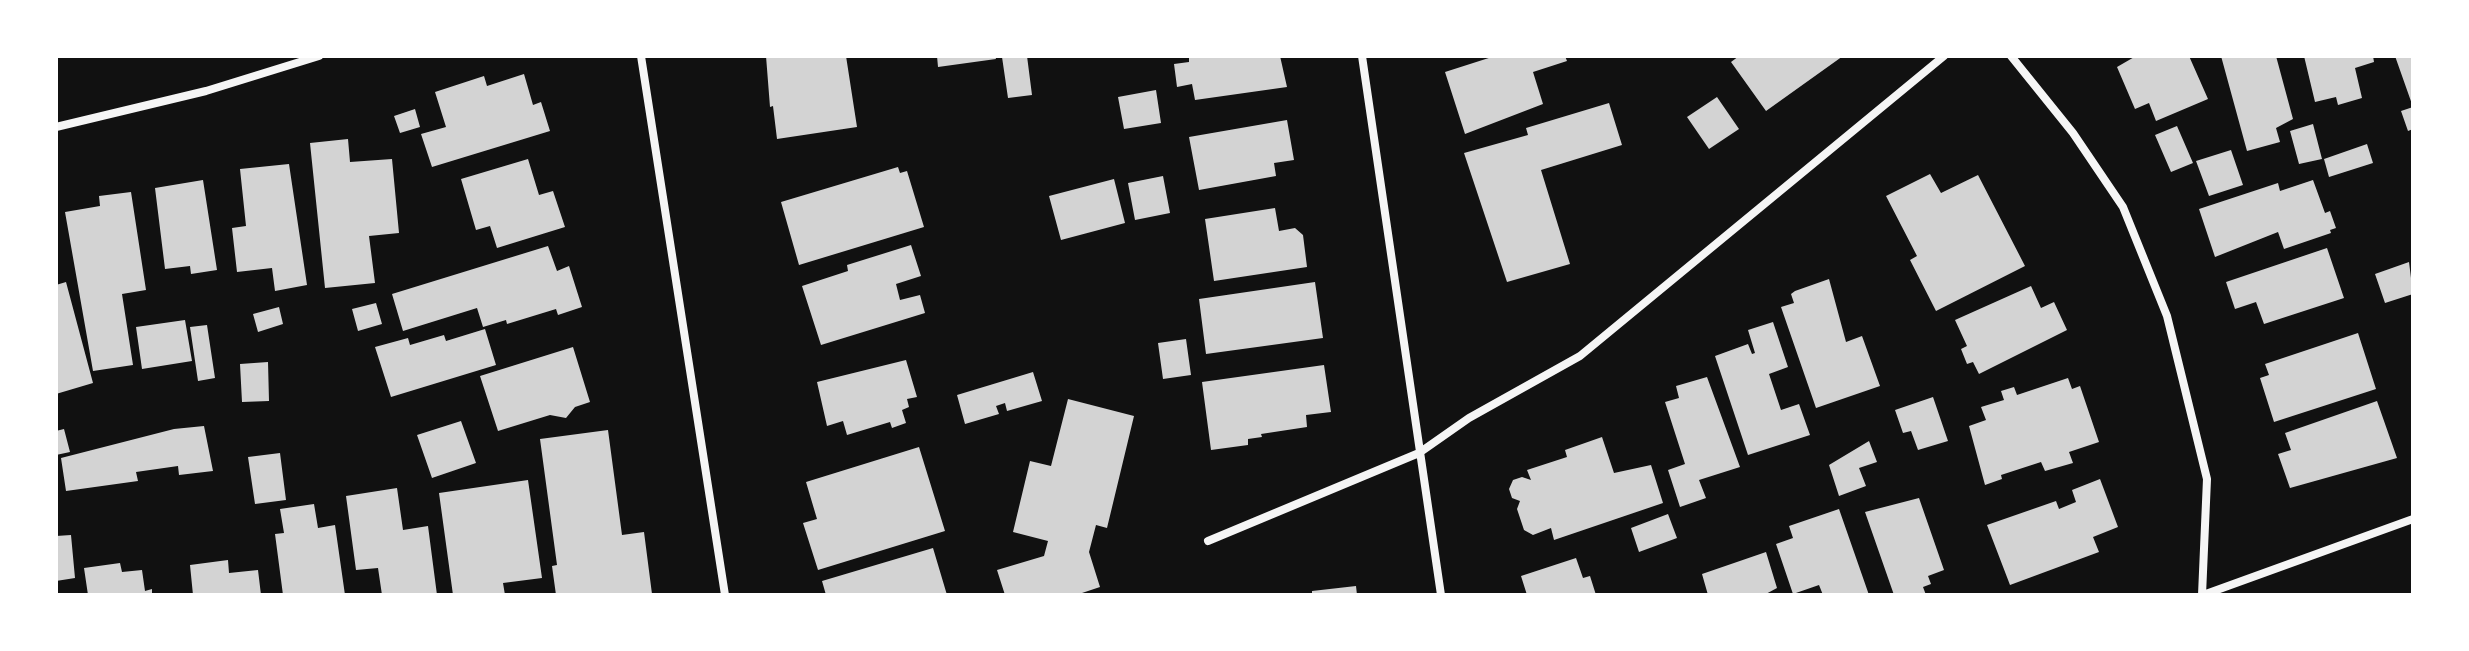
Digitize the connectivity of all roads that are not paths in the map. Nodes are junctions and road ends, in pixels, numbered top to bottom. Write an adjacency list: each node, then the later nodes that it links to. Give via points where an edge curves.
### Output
1 (319, 56): 6 (street, via 206,91)
2 (641, 56): 10 (street)
3 (1362, 56): 7 (street)
4 (1944, 56): 7 (street, via 1580,356 1469,418)
5 (2011, 56): 12 (street, via 2123,207 2167,316 2207,479)
6 (56, 127)
7 (1419, 453): 9 (street); 11 (street)
8 (2413, 519): 12 (street)
9 (1208, 541)
10 (725, 595)
11 (1441, 595)
12 (2202, 595)

